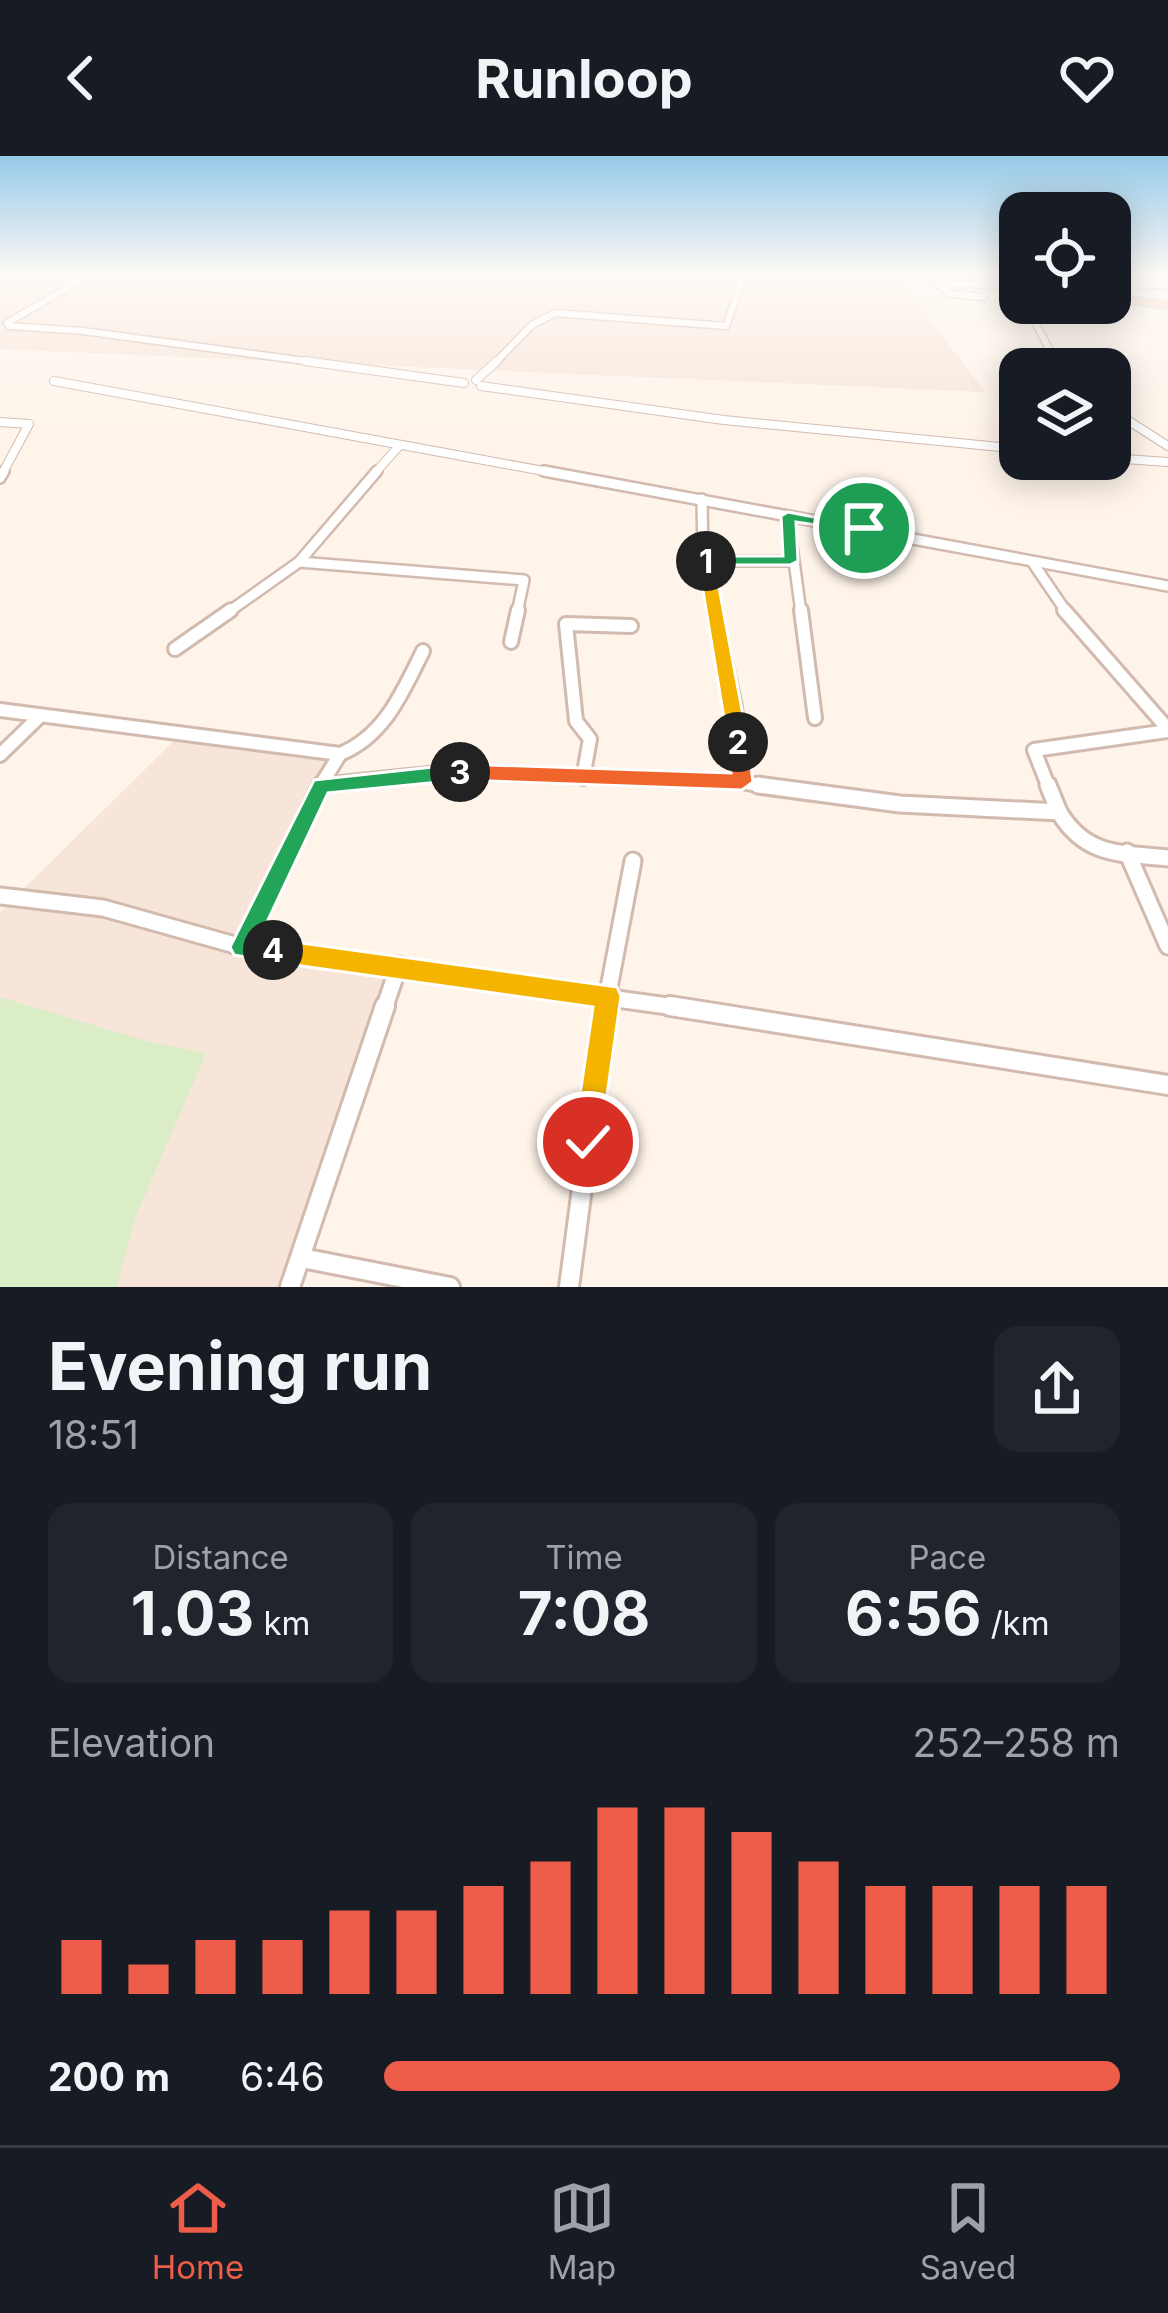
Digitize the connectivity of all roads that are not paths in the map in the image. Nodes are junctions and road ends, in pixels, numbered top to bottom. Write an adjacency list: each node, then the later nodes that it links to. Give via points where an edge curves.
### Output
1 (47, 329): 4 (street)
2 (528, 329): 4 (street)
3 (54, 381): 7 (street)
4 (478, 383): 9 (street, via 724,420)
5 (0, 422): 11 (street, via 29,424)
6 (1131, 422): 8 (street)
7 (400, 445): 15 (street); 19 (street)
8 (1168, 446)
9 (999, 447)
10 (0, 456): 11 (street)
11 (14, 456): 14 (street)
12 (1131, 459): 13 (street)
13 (1168, 462)
14 (0, 478)
15 (702, 499): 16 (street); 17 (street)
16 (788, 516): 18 (street); 20 (street)
17 (703, 561): 18 (street); 33 (street, via 722,633)
18 (790, 561): 28 (street)
19 (299, 562): 23 (street, via 524,580); 24 (street)
20 (1033, 563): 21 (street); 29 (street)
21 (1168, 586)
22 (631, 626): 32 (street, via 566,624 576,721 590,740)
23 (511, 642)
24 (175, 649)
25 (423, 651): 30 (street, via 393,708)
26 (0, 710): 27 (street)
27 (40, 716): 30 (street); 31 (street)
28 (815, 718)
29 (1168, 730): 35 (street, via 1034,750)
30 (340, 754): 34 (street)
31 (0, 755)
32 (583, 778): 33 (street); 34 (street, via 448,772)
33 (742, 782): 35 (street, via 937,810)
34 (321, 785): 41 (street)
35 (1059, 812): 36 (street, via 1072,838 1093,851)
36 (1127, 852): 37 (street); 40 (street)
37 (1168, 858)
38 (633, 861): 43 (street)
39 (0, 896): 41 (street, via 104,908)
40 (1168, 946)
41 (242, 947): 42 (street)
42 (399, 965): 43 (street); 45 (street)
43 (608, 996): 44 (street); 48 (street)
44 (1168, 1085)
45 (302, 1258): 46 (street); 47 (street)
46 (290, 1287)
47 (450, 1287)
48 (569, 1287)

